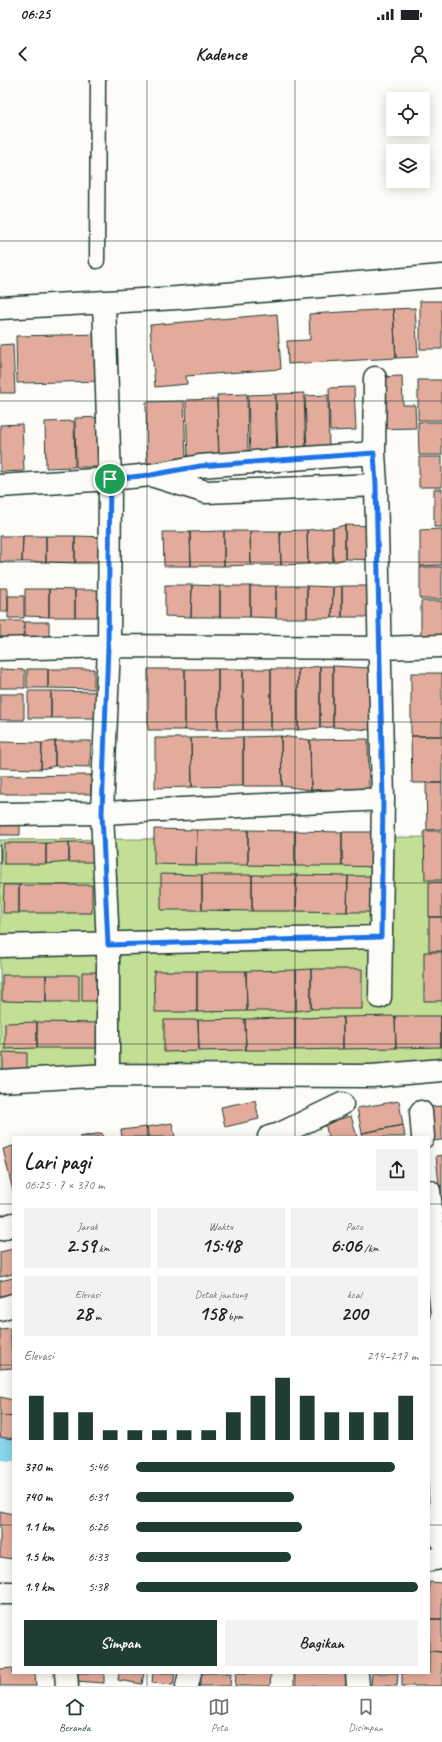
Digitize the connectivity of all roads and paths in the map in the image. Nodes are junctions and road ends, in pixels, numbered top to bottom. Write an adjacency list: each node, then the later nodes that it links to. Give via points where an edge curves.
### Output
1 (98, 80): 2 (lane)
2 (97, 261)
3 (442, 276): 4 (street)
4 (104, 302): 5 (street); 9 (street)
5 (0, 308)
6 (375, 378): 7 (street)
7 (374, 453): 8 (street, via 200,466); 10 (street)
8 (151, 475): 9 (street); 10 (street, via 206,492)
9 (110, 479): 11 (street); 12 (street)
10 (376, 485): 14 (street)
11 (0, 486)
12 (108, 646): 14 (street); 15 (street); 17 (street)
13 (442, 646): 14 (street)
14 (380, 648): 16 (street)
15 (0, 649)
16 (383, 799): 17 (street); 19 (street)
17 (102, 813): 18 (street); 20 (street)
18 (0, 814)
19 (381, 937): 20 (street); 22 (street)
20 (108, 945): 21 (street); 24 (street)
21 (0, 946)
22 (380, 997)
23 (442, 1070): 24 (street, via 372,1076)
24 (108, 1075): 25 (street)
25 (0, 1080)
26 (342, 1104): 28 (street)
27 (421, 1112): 29 (street)
28 (276, 1136)
29 (423, 1136)
30 (430, 1200): 35 (street)
31 (12, 1224): 32 (street)
32 (0, 1229)
33 (12, 1305): 34 (street)
34 (0, 1309)
35 (442, 1314): 36 (street, via 435,1346 434,1379)
36 (442, 1534)
37 (442, 1558): 38 (street)
38 (430, 1560)
39 (0, 1593): 40 (street)
40 (12, 1593)
41 (66, 1674): 44 (street)
42 (190, 1674): 45 (street)
43 (357, 1674): 46 (street)
44 (67, 1686)
45 (187, 1686)
46 (358, 1686)

